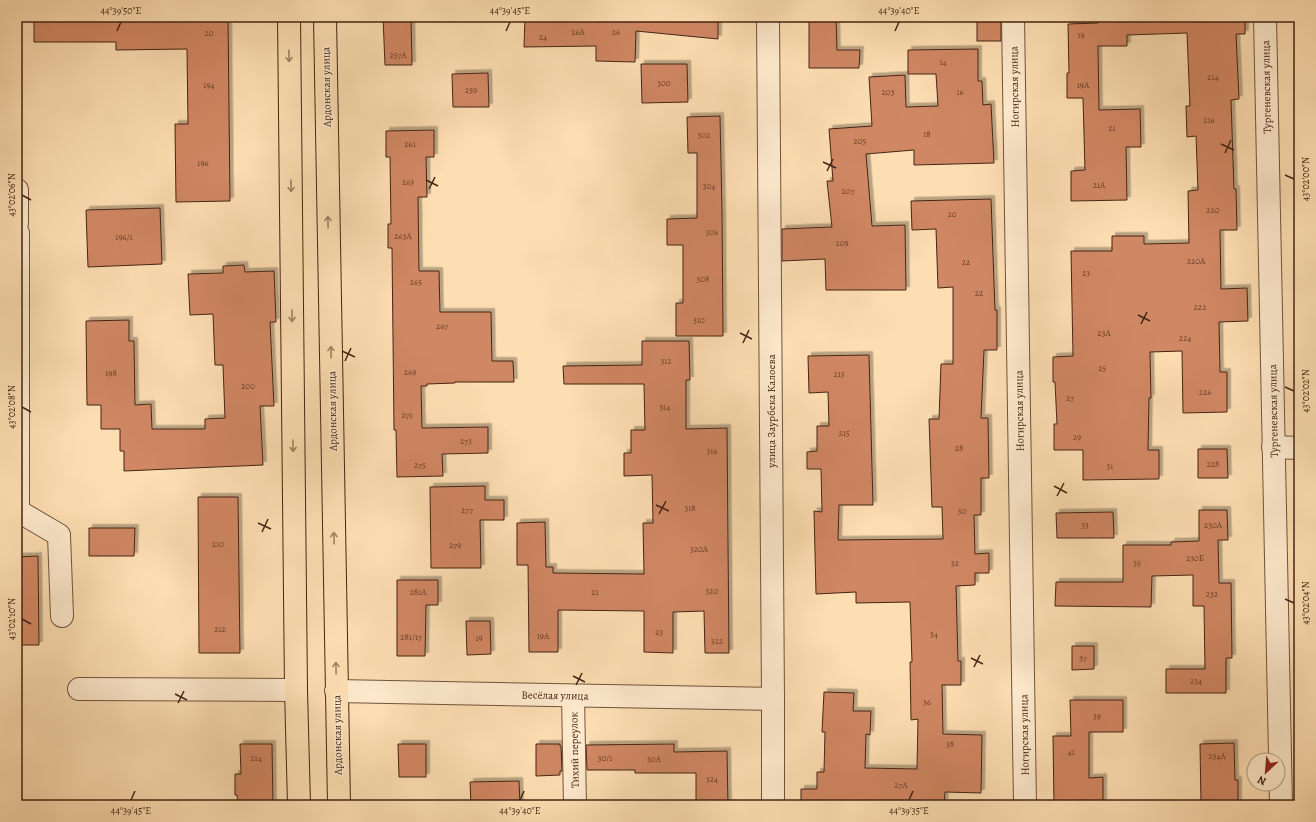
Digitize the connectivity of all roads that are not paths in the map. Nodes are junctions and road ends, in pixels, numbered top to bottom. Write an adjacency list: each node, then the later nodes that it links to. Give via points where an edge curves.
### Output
1 (289, 17): 13 (main road, one-way to 13)
2 (325, 17): 14 (main road, Ардонская улица, one-way to 2)
3 (768, 17): 16 (street, улица Заурбека Калоева)
4 (1012, 17): 21 (street, Ногирская улица)
5 (1265, 17): 8 (street, Тургеневская улица)
6 (17, 190): 7 (street)
7 (18, 228): 10 (street)
8 (1273, 447): 9 (street); 22 (street, Тургеневская улица)
9 (1299, 448)
10 (18, 511): 11 (street, via 59,535)
11 (62, 616)
12 (79, 689): 13 (street)
13 (296, 690): 17 (main road)
14 (336, 691): 15 (street, Весёлая улица); 18 (main road, Ардонская улица)
15 (573, 696): 16 (street, Весёлая улица); 19 (street, Тихий переулок)
16 (773, 699): 20 (street, улица Заурбека Калоева)
17 (299, 805)
18 (339, 805)
19 (575, 805)
20 (772, 805)
21 (1025, 805)
22 (1281, 805)

